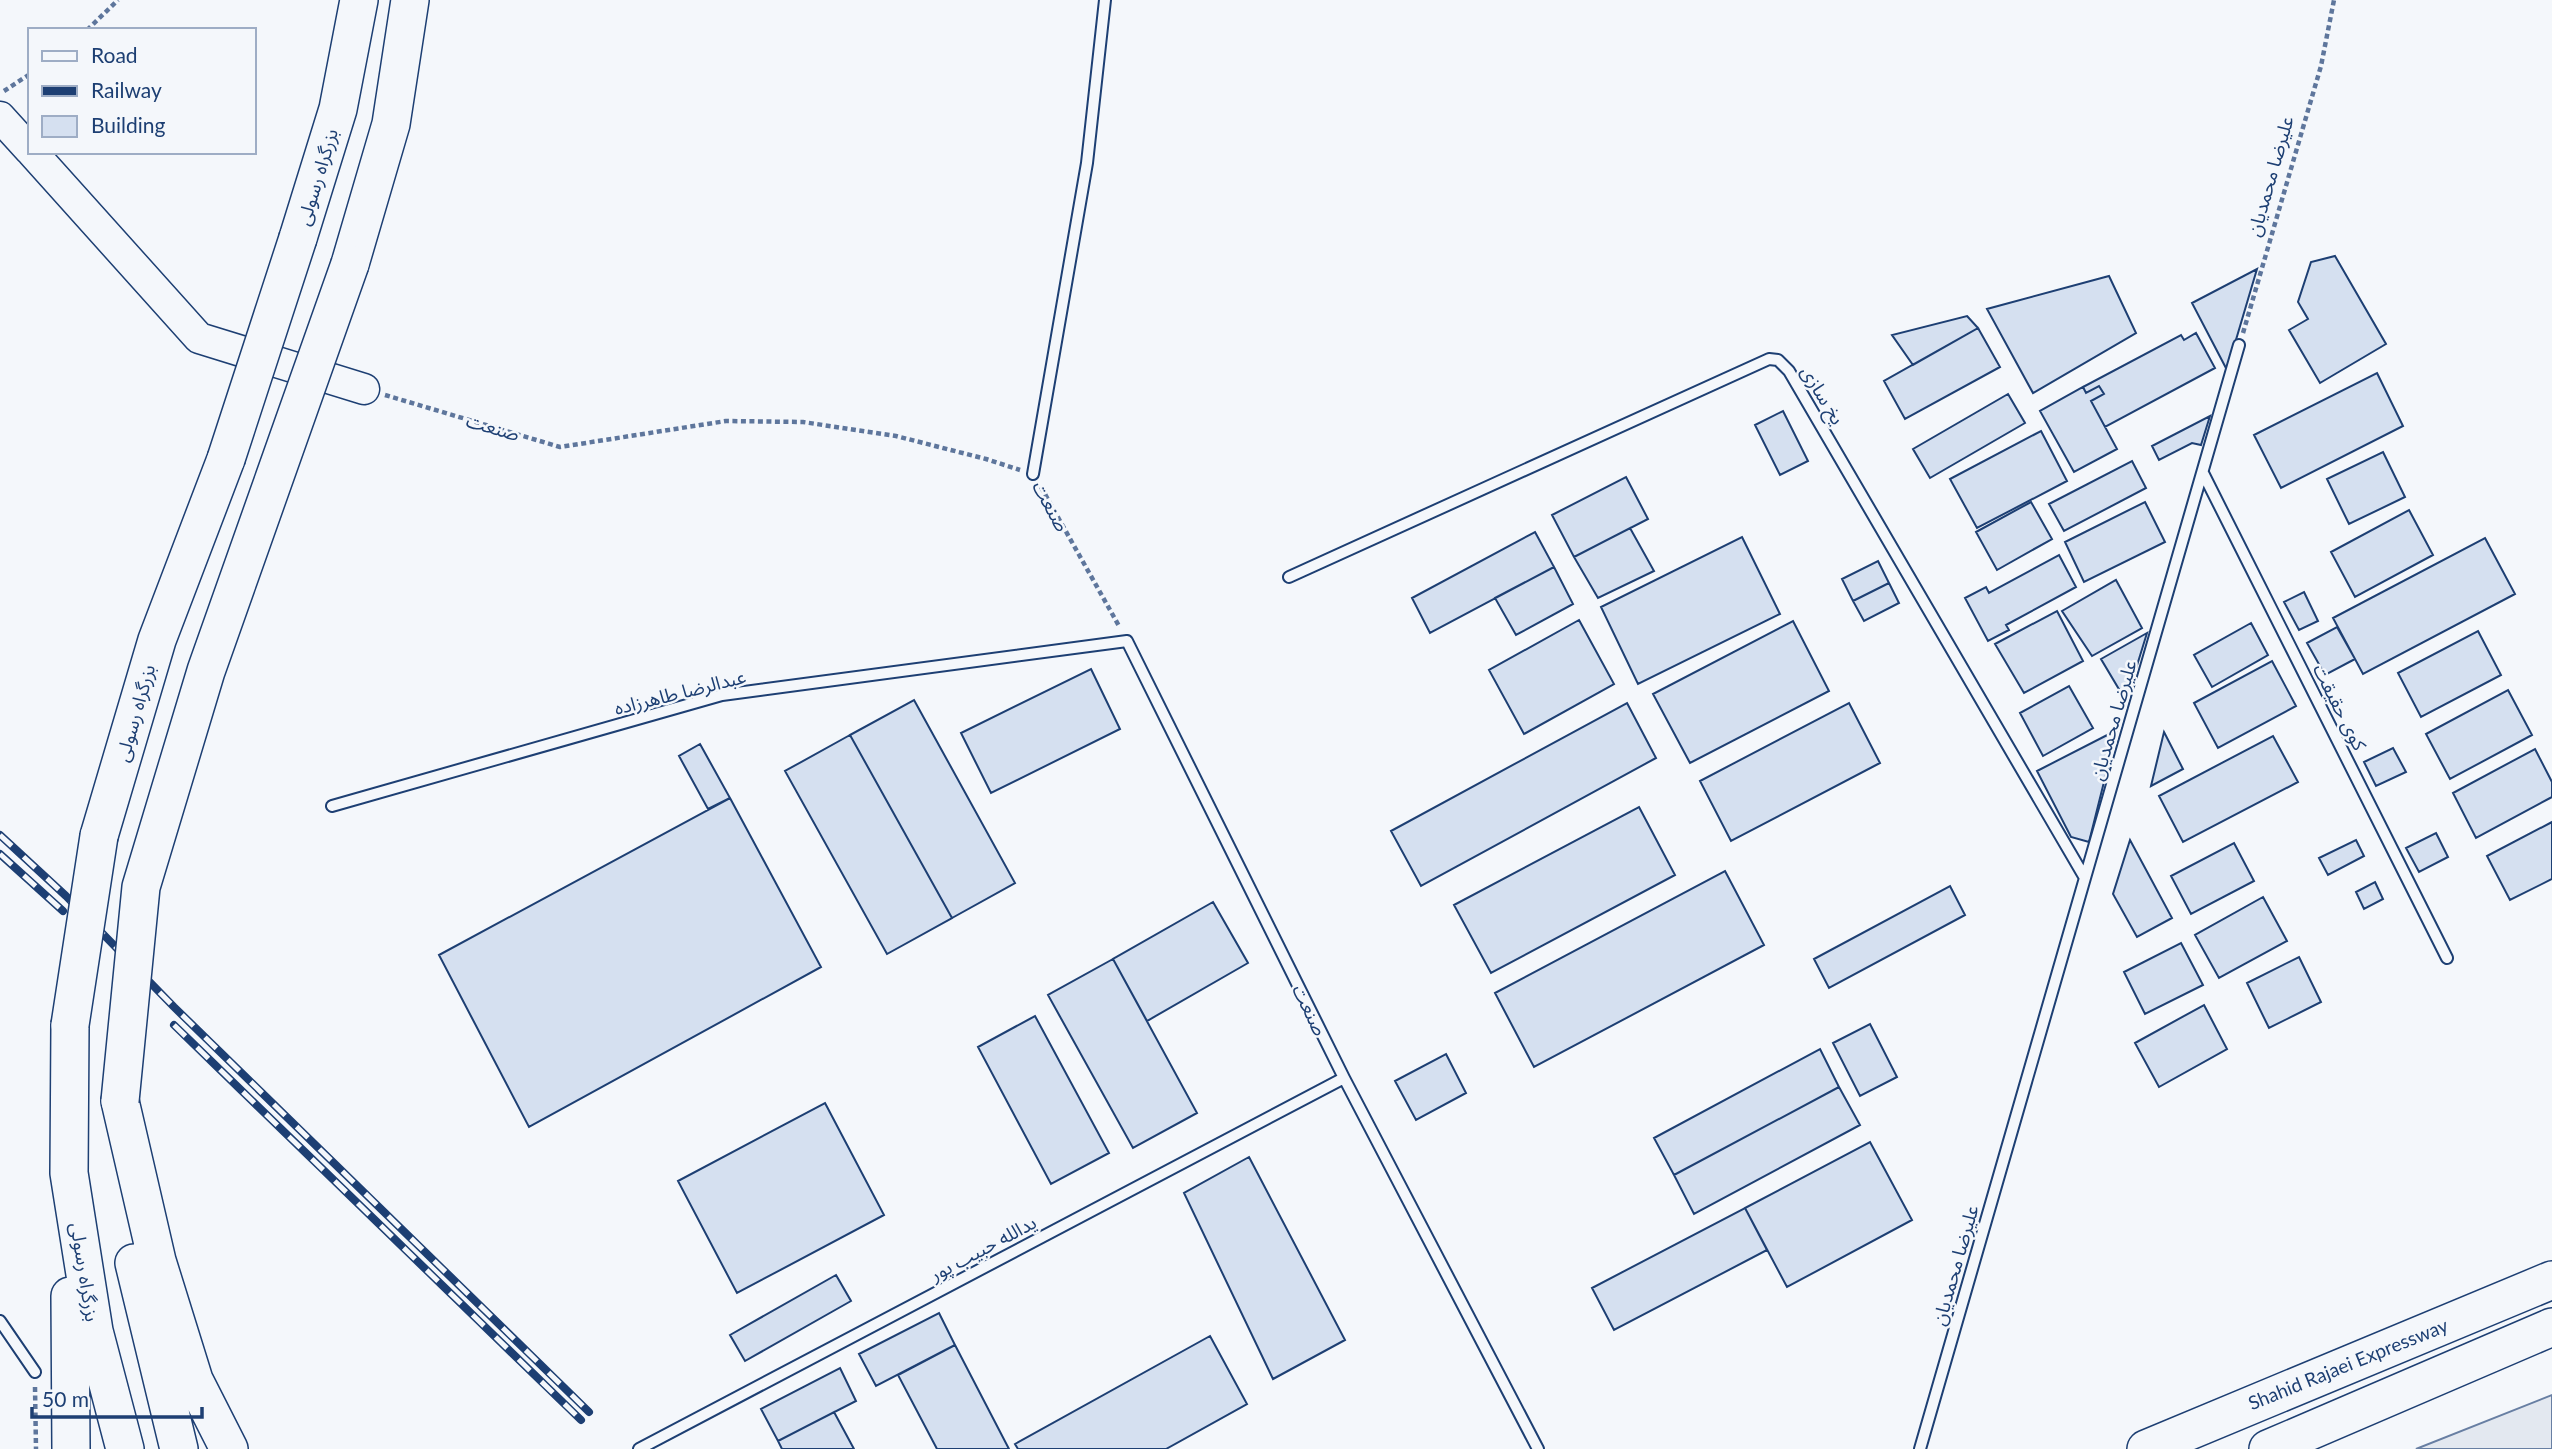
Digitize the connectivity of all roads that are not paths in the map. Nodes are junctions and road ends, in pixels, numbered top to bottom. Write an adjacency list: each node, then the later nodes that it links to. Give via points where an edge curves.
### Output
1 (359, 0): 18 (highway, بزرگراه رسولی, bridge, via 338,109 298,238 226,458 156,640 99,836 71,1025)
2 (410, 0): 17 (highway, bridge, via 391,124 350,264 206,671 141,887)
3 (1105, 0): 10 (lane, via 1087,163)
4 (0, 117): 5 (street)
5 (28, 148)
6 (34, 154): 8 (street, via 200,338)
7 (2239, 345): 9 (lane, علیرضا محمدیان)
8 (364, 389)
9 (2203, 473): 14 (lane, علیرضا محمدیان); 15 (lane, کوی حقیقت)
10 (1033, 474)
11 (1289, 577): 14 (lane, یخ سازی, via 1769,359 1778,360 1796,383)
12 (1127, 641): 13 (lane, عبدالرضا طاهرزاده, via 722,695); 16 (lane, صنعت)
13 (332, 806)
14 (2085, 878): 29 (lane, علیرضا محمدیان)
15 (2447, 958)
16 (1344, 1078): 27 (lane, یدالله حبیب پور); 28 (lane, صنعت)
17 (120, 1101): 25 (highway, via 134,1263); 26 (highway, via 161,1274 194,1380)
18 (69, 1173): 23 (highway); 24 (highway, بزرگراه رسولی, via 94,1331)
19 (2552, 1280): 30 (highway, Shahid Rajaei Expressway)
20 (0, 1321): 22 (lane)
21 (2552, 1327): 31 (highway)
22 (35, 1372)
23 (71, 1449)
24 (125, 1449)
25 (179, 1449)
26 (229, 1449)
27 (639, 1449)
28 (1538, 1449)
29 (1920, 1449)
30 (2146, 1449)
31 (2268, 1449)

